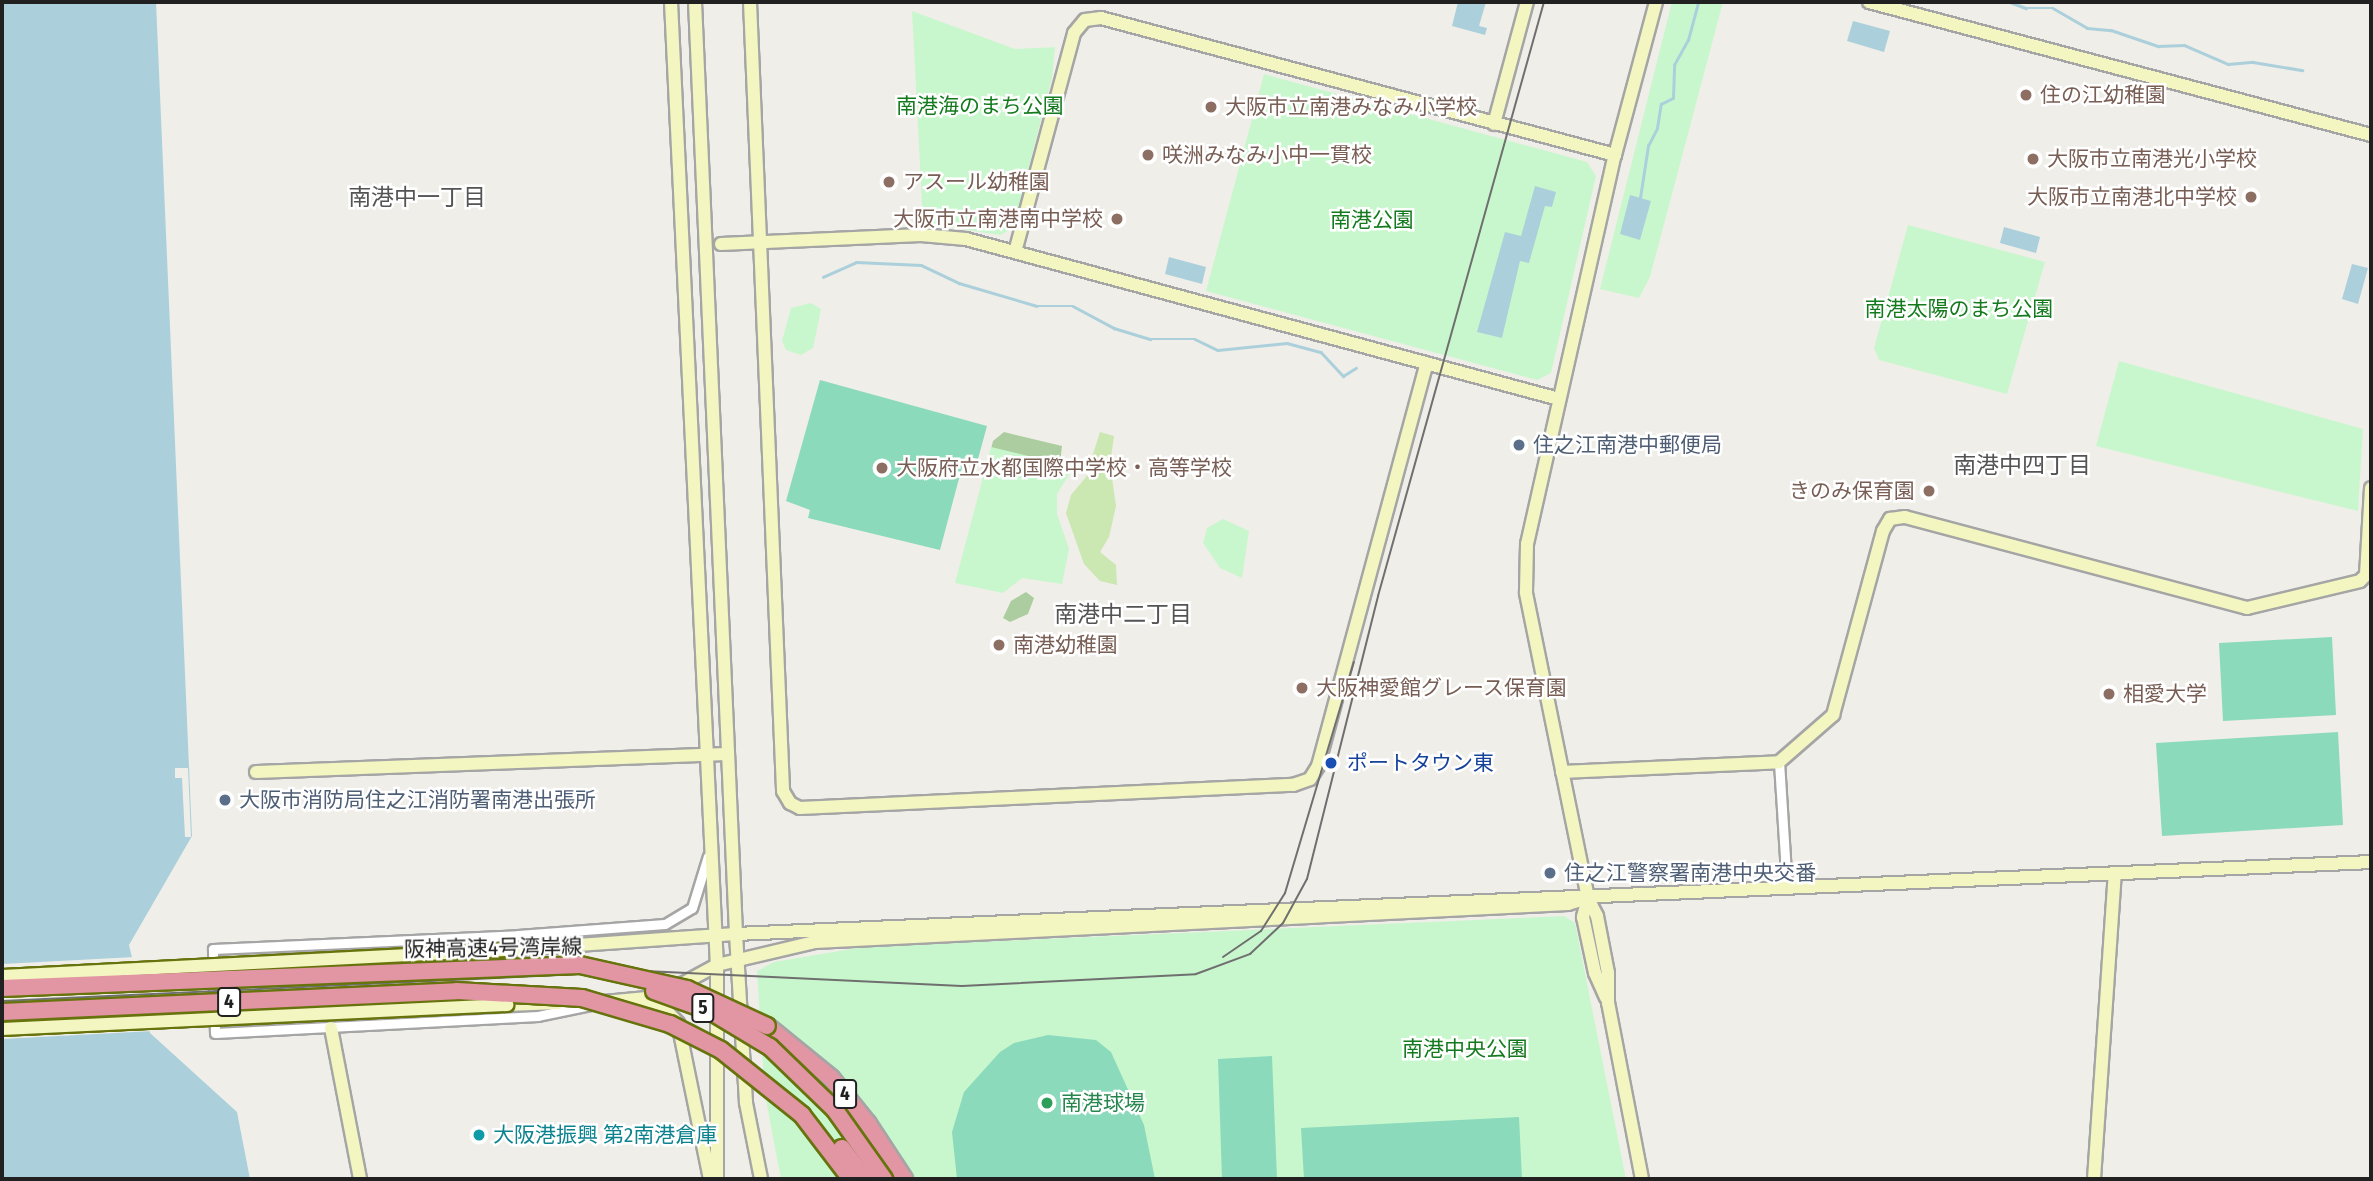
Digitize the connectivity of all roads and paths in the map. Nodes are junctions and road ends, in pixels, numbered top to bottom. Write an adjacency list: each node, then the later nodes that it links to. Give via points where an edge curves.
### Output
1 (671, 2): 17 (street)
2 (695, 2): 16 (street)
3 (750, 2): 10 (street)
4 (1527, 2): 7 (street)
5 (1656, 2): 9 (street)
6 (1869, 2): 8 (street)
7 (1494, 124): 9 (street); 12 (street, via 1101,18 1085,20 1074,33)
8 (2371, 135)
9 (1615, 155): 14 (street)
10 (761, 242): 11 (street); 12 (street, via 921,235 966,239); 13 (street, via 783,791 800,808 1293,785 1310,779 1318,766)
11 (721, 244)
12 (1015, 252): 13 (street)
13 (1427, 363): 14 (street)
14 (1559, 399): 20 (street, via 1527,544 1526,592)
15 (2371, 488): 18 (street, via 2366,575 2360,581 2247,608 1905,517 1890,519 1882,531 1833,715)
16 (727, 754): 17 (street); 26 (street)
17 (705, 755): 19 (street); 21 (street)
18 (1779, 762): 20 (street); 24 (street)
19 (256, 772)
20 (1562, 772): 25 (street)
21 (710, 850): 27 (street); 37 (street, via 692,908 664,924 213,949 215,1033)
22 (2371, 862): 23 (street)
23 (2115, 874): 24 (street); 48 (street)
24 (1787, 888): 25 (street)
25 (1588, 898): 26 (street, via 1568,895); 28 (street, via 1568,904 815,942); 47 (street, via 1583,916 1595,973 1608,1003)
26 (736, 934): 27 (street); 28 (street)
27 (715, 936): 29 (street); 31 (street, bridge)
28 (737, 959): 29 (street); 42 (street, via 746,1103)
29 (717, 965): 34 (street); 41 (street)
30 (454, 967): 32 (highway, 阪神高速4号湾岸線 / 4, bridge); 45 (highway, 5, bridge, via 607,979 710,1011 760,1040 804,1077 849,1126); 46 (highway, 阪神高速4号湾岸線 / 4, bridge, via 596,967 667,983 734,1007 786,1039 824,1071 868,1124)
31 (2, 976)
32 (2, 988)
33 (457, 991): 36 (highway, 阪神高速4号湾岸線 / 4, bridge); 43 (highway, 阪神高速4号湾岸線 / 4, bridge, via 582,999 687,1031 740,1062 784,1098); 44 (highway, 5, bridge, via 513,988 584,993 690,1024 730,1044 780,1081 819,1120)
34 (645, 1000): 35 (street); 40 (street, via 664,1008 678,1023)
35 (607, 1002): 37 (street, via 538,1016); 38 (street, bridge)
36 (2, 1012)
37 (331, 1028): 39 (street)
38 (2, 1029)
39 (360, 1179)
40 (709, 1179)
41 (717, 1179)
42 (761, 1179)
43 (851, 1179)
44 (864, 1179)
45 (884, 1179)
46 (904, 1179)
47 (1642, 1179)
48 (2094, 1179)

